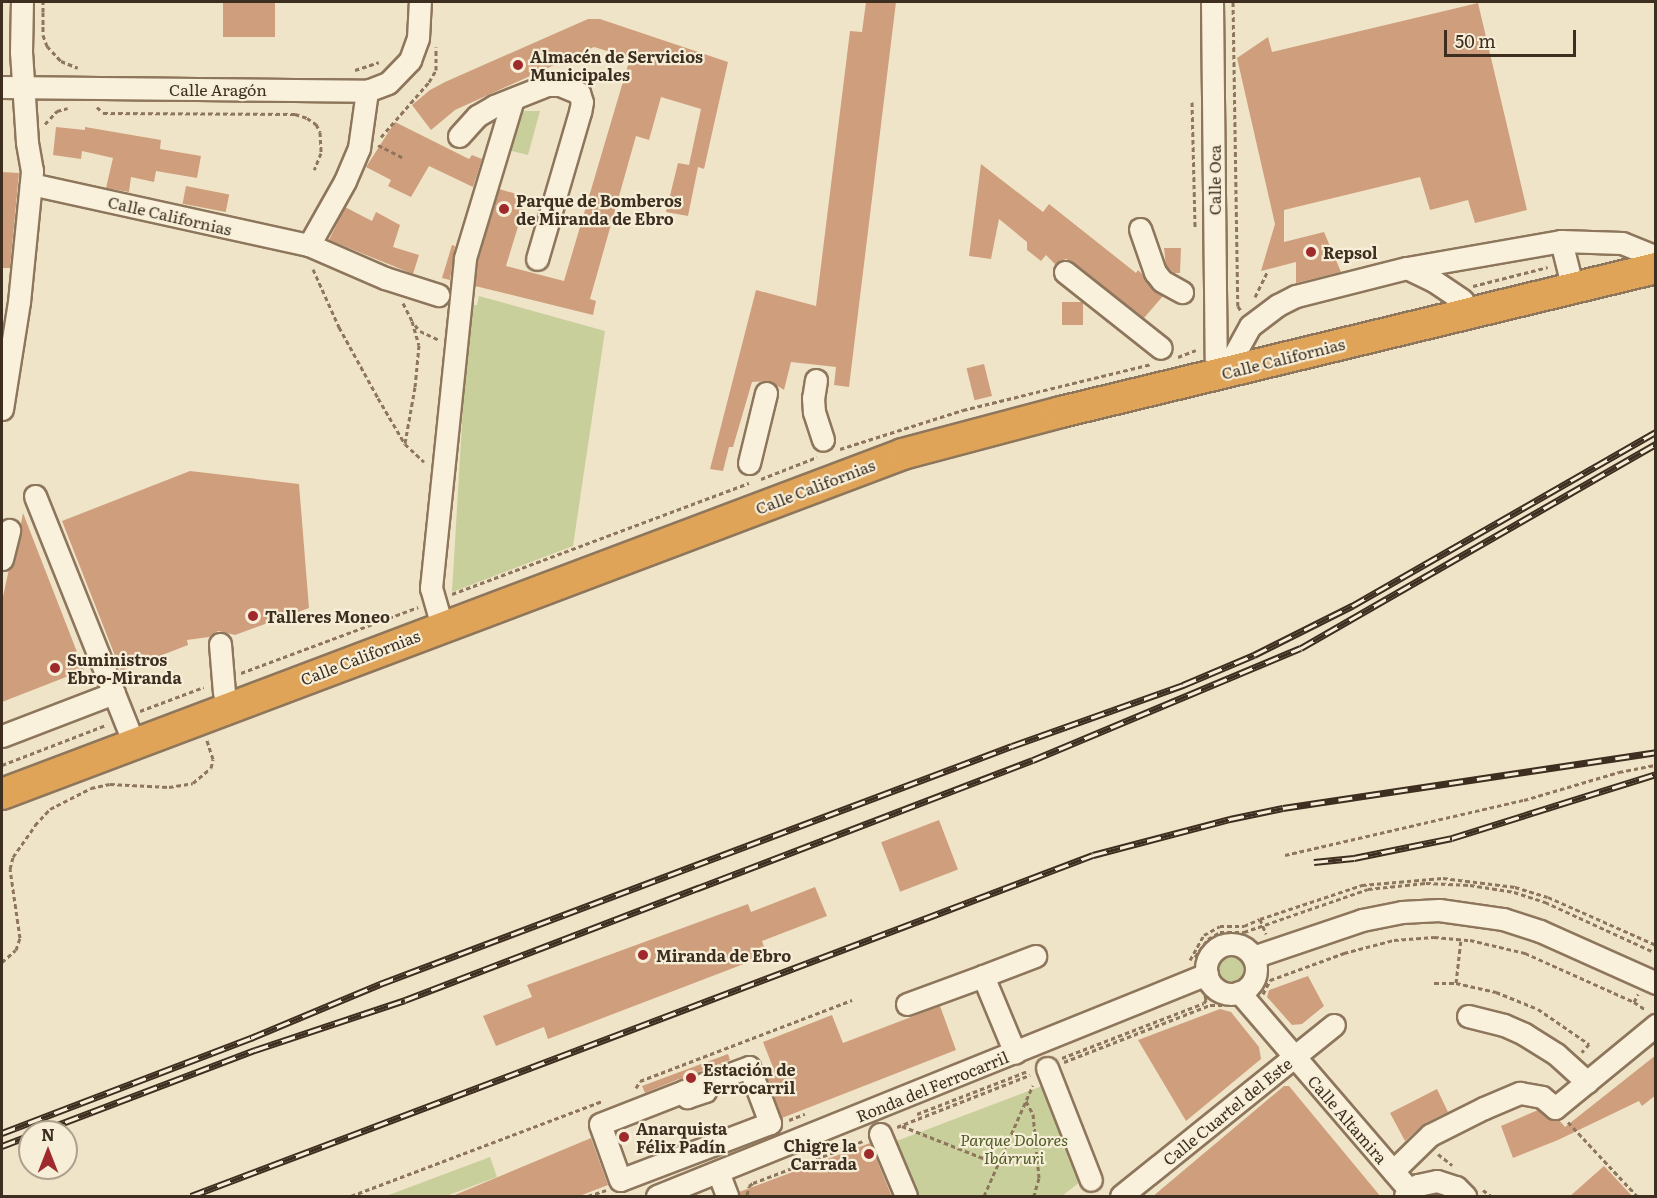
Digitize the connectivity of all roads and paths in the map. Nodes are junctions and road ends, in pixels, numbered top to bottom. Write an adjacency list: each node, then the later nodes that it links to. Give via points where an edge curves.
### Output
1 (22, 2): 11 (street)
2 (420, 2): 12 (street, Calle Aragón, via 416,48 400,73)
3 (1212, 2): 39 (street, Calle Oca)
4 (1233, 2): 35 (path, via 1238,306 1242,313)
5 (43, 12): 8 (path, via 47,46 61,61)
6 (436, 38): 18 (path, via 436,70 376,144)
7 (386, 57): 9 (path, via 362,70)
8 (81, 68)
9 (346, 70)
10 (2, 87): 11 (street, Calle Aragón)
11 (24, 88): 14 (street, Calle Aragón); 17 (street)
12 (368, 91): 14 (street, Calle Aragón); 23 (street, via 358,148)
13 (513, 99): 16 (street, via 477,116); 24 (street, via 547,85 560,85 579,93 582,102); 37 (street, via 468,247)
14 (93, 100): 19 (path, via 103,113 295,114 316,124 320,132 321,153)
15 (70, 107): 17 (path, via 49,118 43,142)
16 (459, 136)
17 (27, 142): 20 (street)
18 (404, 158)
19 (314, 170)
20 (31, 184): 23 (street, Calle Californias); 42 (street, via 19,302)
21 (1140, 229): 31 (street, via 1155,272 1162,281)
22 (1561, 241): 25 (street, via 1622,243); 26 (street); 29 (street)
23 (311, 245): 30 (street, Calle Californias); 43 (path, via 312,265 325,296)
24 (537, 259)
25 (1654, 259): 29 (highway, Calle Californias); 50 (highway, Calle Californias, via 911,451)
26 (1407, 268): 33 (street); 39 (street, via 1287,301)
27 (1065, 272): 38 (street)
28 (1267, 272): 34 (path)
29 (1569, 274): 33 (highway, Calle Californias)
30 (385, 278): 32 (street, Calle Californias); 36 (path)
31 (1182, 292)
32 (438, 295)
33 (1462, 300): 39 (highway, Calle Californias)
34 (1252, 302)
35 (1248, 311)
36 (412, 321): 37 (path, via 432,338); 43 (path, via 419,345 418,364)
37 (454, 343): 46 (street)
38 (1165, 356): 39 (path); 44 (path)
39 (1215, 356): 50 (highway, Calle Californias, via 898,440)
40 (816, 380): 44 (street, via 814,412)
41 (766, 393): 45 (street)
42 (2, 409)
43 (405, 444): 46 (path)
44 (826, 449): 50 (path)
45 (749, 463)
46 (442, 481): 50 (street, via 431,588)
47 (35, 496): 53 (street)
48 (9, 530): 49 (street)
49 (2, 559)
50 (437, 613): 52 (highway, Calle Californias); 52 (path); 54 (highway, Calle Californias)
51 (220, 644): 52 (street)
52 (224, 686): 55 (highway, Calle Californias); 55 (path)
53 (114, 693): 55 (street); 56 (street)
54 (197, 718): 60 (highway, Calle Californias); 65 (path, via 213,759 211,768 193,783 169,787 110,784 91,788 50,809 35,825 12,863 20,938 16,950)
55 (126, 723): 57 (path); 59 (highway, Calle Californias)
56 (2, 736)
57 (2, 765)
58 (1656, 765): 61 (path)
59 (2, 778)
60 (2, 794)
61 (1285, 855)
62 (1461, 939): 68 (path, via 1409,937 1377,943); 70 (path, via 1525,953 1634,1002); 71 (path)
63 (1262, 953): 66 (path, via 1260,919 1244,926 1213,929 1198,941 1191,959); 67 (street, via 1240,945 1223,945 1209,958); 68 (path); 70 (street, via 1362,920 1439,910 1503,919 1540,931); 73 (street, via 1255,977)
64 (1035, 956): 69 (street)
65 (2, 962)
66 (1183, 963)
67 (1207, 974): 73 (street, via 1218,990); 79 (street, Ronda del Ferrocarril)
68 (1281, 975): 73 (path, via 1270,980 1261,999)
69 (983, 976): 74 (street); 79 (street)
70 (1651, 980)
71 (1456, 983)
72 (852, 1000): 83 (path, via 640,1081)
73 (1241, 1002): 75 (path); 80 (street, Calle Altamira)
74 (907, 1004)
75 (1203, 1008)
76 (1468, 1016): 82 (street, via 1524,1034 1556,1054)
77 (1334, 1025): 80 (street, Calle Cuartel del Este)
78 (1656, 1025): 82 (street)
79 (1015, 1053): 92 (street, Ronda del Ferrocarril)
80 (1293, 1057): 91 (street, Calle Altamira); 103 (street, Calle Cuartel del Este)
81 (1047, 1068): 93 (street)
82 (1587, 1082): 86 (street)
83 (636, 1088)
84 (1031, 1089): 85 (path)
85 (1026, 1101): 90 (path); 102 (path, via 1033,1114 1039,1178)
86 (1555, 1108): 91 (street, via 1542,1097 1520,1093 1430,1135); 105 (path)
87 (596, 1114): 87 (street, via 684,1091 687,1097 705,1091 703,1084 749,1067 770,1123 620,1180); 95 (path)
88 (901, 1126): 90 (path)
89 (880, 1134): 99 (path, via 753,1183); 100 (street)
90 (999, 1164): 101 (path)
91 (1393, 1171): 94 (street, Calle Altamira)
92 (718, 1172): 97 (street, Ronda del Ferrocarril); 98 (street)
93 (1092, 1180)
94 (1407, 1194): 104 (street, via 1418,1185 1437,1181 1456,1187)
95 (357, 1195): 96 (path)
96 (351, 1197)
97 (657, 1197)
98 (727, 1197)
99 (747, 1197)
100 (906, 1197)
101 (984, 1197)
102 (1034, 1197)
103 (1121, 1197)
104 (1465, 1197)
105 (1637, 1197)

